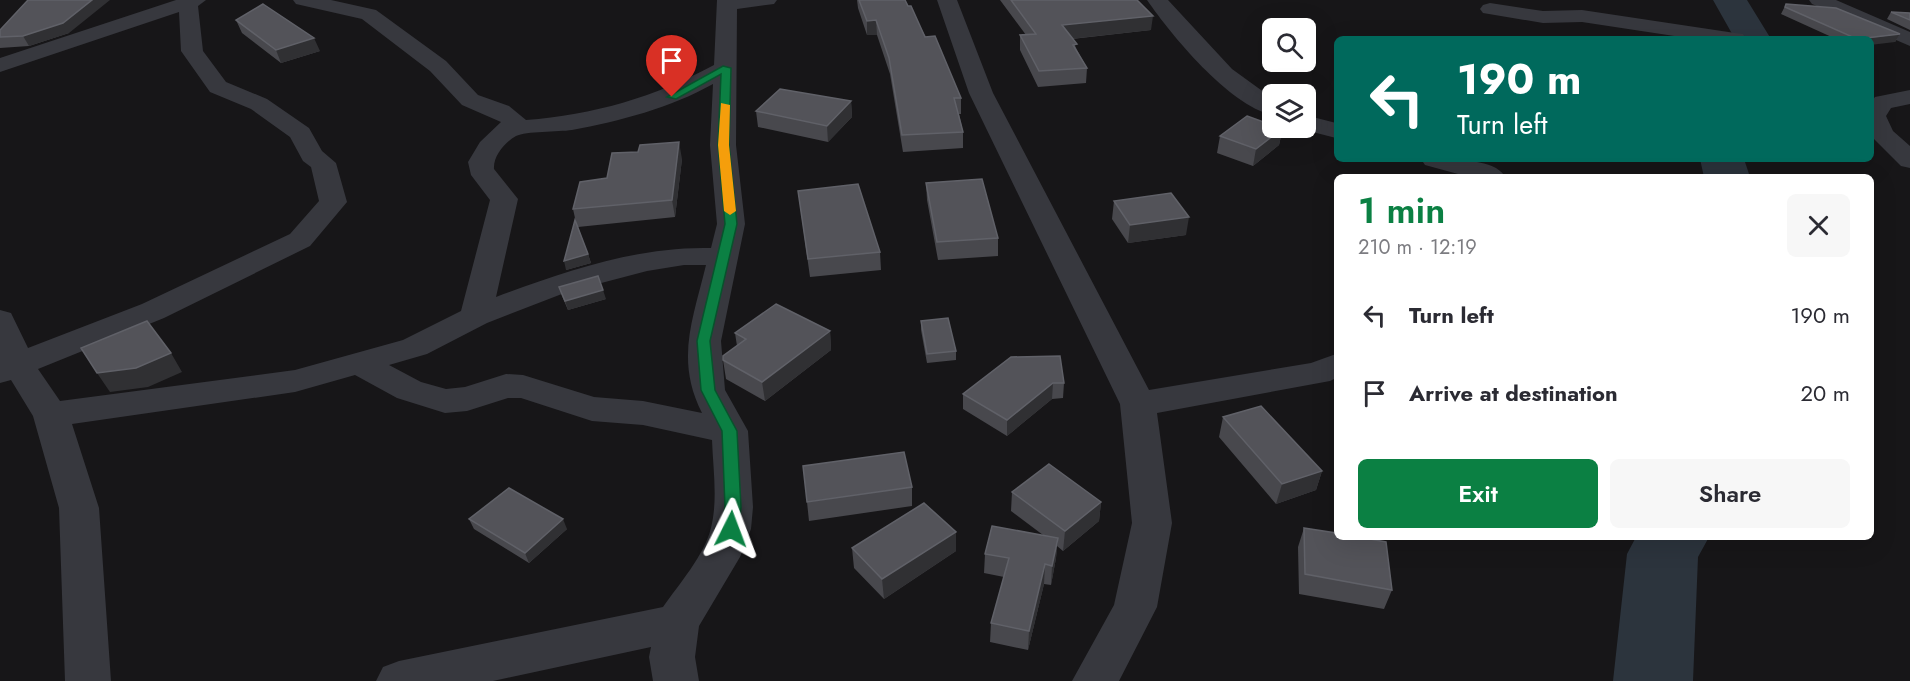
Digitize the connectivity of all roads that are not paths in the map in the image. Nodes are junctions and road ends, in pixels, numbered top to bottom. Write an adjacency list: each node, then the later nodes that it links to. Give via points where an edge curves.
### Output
1 (303, 0): 18 (street, via 369,14 438,66 470,100 514,120)
2 (767, 0): 7 (street)
3 (947, 0): 29 (street, via 981,93)
4 (1157, 0): 16 (street, via 1224,75)
5 (1819, 0): 11 (street)
6 (192, 2): 12 (street); 28 (street, via 192,51 219,87 259,104 300,133 312,156 323,163 333,202 300,240 153,311)
7 (727, 2): 13 (street)
8 (1482, 4): 9 (street); 10 (street, via 1543,17 1582,16)
9 (1519, 34)
10 (1716, 36)
11 (1910, 40)
12 (0, 65)
13 (726, 68): 18 (street, via 672,97 620,112 581,122); 23 (street, via 723,145 731,224)
14 (1877, 97): 15 (street); 20 (street, via 1874,116 1882,134)
15 (1910, 97)
16 (1262, 103)
17 (1316, 125): 19 (street)
18 (512, 128): 24 (street, via 483,153 479,163 481,172 504,199)
19 (1334, 130)
20 (1910, 160)
21 (1450, 162): 22 (street)
22 (1494, 170)
23 (724, 257): 24 (street, via 684,256 646,262 556,285); 31 (street, via 704,341 708,390)
24 (476, 316): 26 (street, via 415,347)
25 (0, 320): 28 (street)
26 (360, 364): 30 (street, via 295,381); 31 (street, via 409,390 445,401 467,399 506,386 523,387 592,409 643,413)
27 (1334, 366): 29 (street, via 1318,374)
28 (9, 369): 30 (street)
29 (1138, 404): 36 (street, via 1152,523 1135,608)
30 (51, 415): 33 (street, via 79,508)
31 (730, 431): 32 (street, via 731,529 719,557)
32 (677, 623): 34 (street); 35 (street, via 672,657)
33 (88, 681)
34 (399, 681)
35 (676, 681)
36 (1095, 681)

